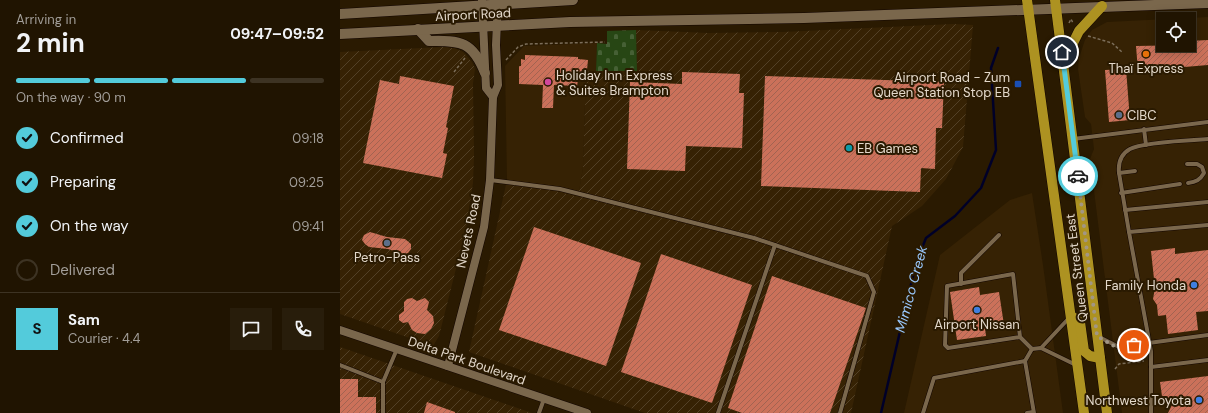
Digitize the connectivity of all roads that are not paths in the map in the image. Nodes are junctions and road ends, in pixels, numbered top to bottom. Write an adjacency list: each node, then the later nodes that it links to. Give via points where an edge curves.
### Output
1 (458, 0): 10 (main road)
2 (566, 0): 3 (main road, Airport Road); 5 (main road, Airport Road)
3 (573, 0)
4 (482, 2): 5 (main road, Airport Road); 10 (main road, Airport Road); 12 (street, Nevets Road)
5 (498, 2): 13 (street, Nevets Road)
6 (1208, 3): 9 (main road, Airport Road)
7 (1055, 4): 8 (main road, Airport Road); 9 (main road, Airport Road); 16 (main road, Queen Street East)
8 (1028, 5): 13 (main road, Airport Road, via 804,18 570,22); 38 (main road, Queen Street East)
9 (1102, 6): 16 (main road, via 1079,31)
10 (429, 8): 11 (main road, Airport Road)
11 (340, 14)
12 (483, 26): 13 (main road, Airport Road); 14 (main road, Airport Road); 17 (street, Nevets Road)
13 (497, 26): 18 (street, Nevets Road, via 498,85)
14 (418, 30): 15 (main road, Airport Road); 17 (main road, via 429,41 449,40 467,46 480,59)
15 (340, 34)
16 (1063, 63): 22 (main road, Queen Street East)
17 (486, 73): 18 (street, Nevets Road, via 486,88)
18 (493, 97): 27 (street, Nevets Road)
19 (1208, 122): 20 (lane)
20 (1144, 129): 22 (lane); 23 (lane)
21 (1208, 138): 23 (lane)
22 (1073, 139): 41 (main road, Queen Street East)
23 (1146, 145): 26 (lane, via 1131,149 1122,156 1118,165)
24 (1187, 164): 28 (lane, via 1197,164 1202,167 1204,173 1196,182)
25 (1135, 171): 26 (lane)
26 (1119, 173): 30 (lane)
27 (490, 180): 36 (lane, via 560,189); 51 (street, Nevets Road, via 484,226)
28 (1188, 183)
29 (1180, 184): 30 (lane)
30 (1122, 193): 32 (lane)
31 (1208, 202): 32 (lane)
32 (1125, 210): 34 (lane)
33 (1208, 225): 34 (lane)
34 (1129, 232): 43 (lane)
35 (999, 236): 37 (lane, via 961,273)
36 (775, 245): 60 (lane); 61 (lane, via 867,276 874,292)
37 (961, 284): 42 (lane, via 1013,274); 42 (lane, via 947,286 944,345 948,348)
38 (1071, 316): 44 (lane); 47 (main road, via 1080,322 1084,351 1090,356); 52 (main road, Queen Street East)
39 (340, 330): 45 (street, Delta Park Boulevard)
40 (1208, 335): 43 (lane)
41 (1097, 336): 43 (lane, via 1119,347); 47 (main road, Queen Street East)
42 (1020, 337): 46 (lane)
43 (1150, 344): 53 (lane)
44 (1041, 348): 46 (lane); 52 (lane)
45 (397, 349): 51 (street, Delta Park Boulevard); 54 (lane)
46 (1032, 349): 49 (lane)
47 (1100, 358): 65 (main road, Queen Street East)
48 (1208, 360): 53 (lane)
49 (1025, 361): 56 (lane); 62 (lane, via 934,378)
50 (340, 365): 54 (lane)
51 (448, 366): 55 (street, Delta Park Boulevard)
52 (1078, 366): 64 (main road, Queen Street East)
53 (1151, 367): 66 (lane)
54 (383, 382): 57 (lane)
55 (544, 399): 58 (lane); 59 (street, Delta Park Boulevard)
56 (1034, 412): 63 (lane)
57 (383, 413)
58 (539, 413)
59 (587, 413)
60 (718, 413)
61 (840, 413)
62 (923, 413)
63 (1027, 413)
64 (1084, 413)
65 (1107, 413)
66 (1151, 413)

